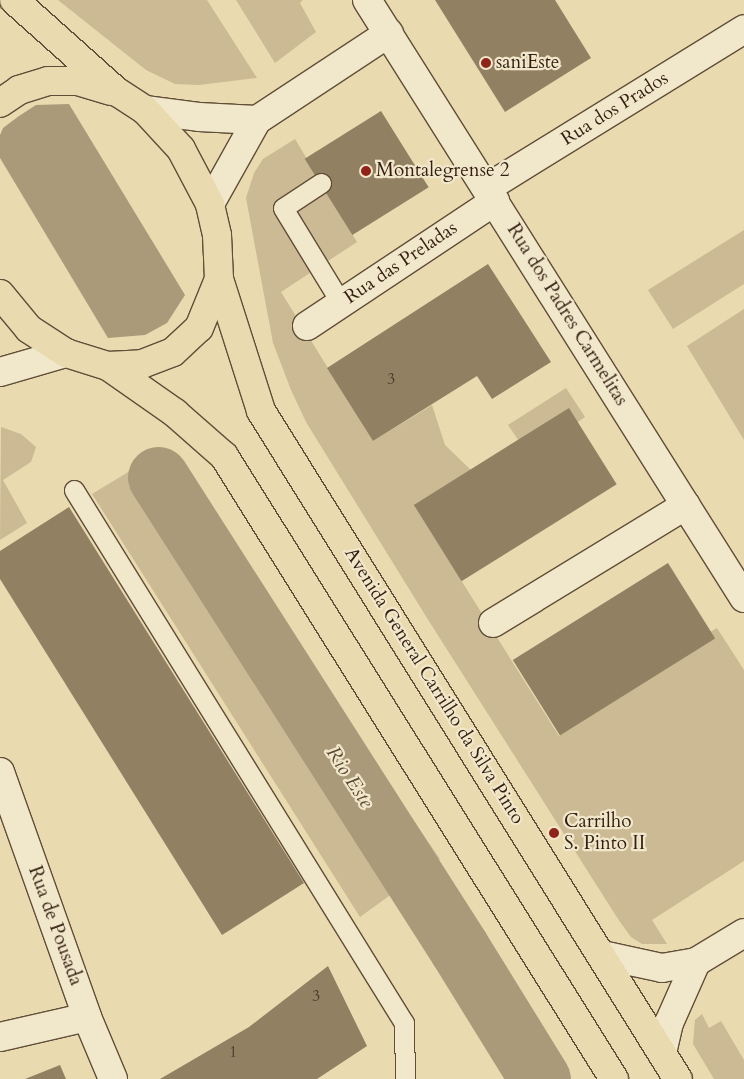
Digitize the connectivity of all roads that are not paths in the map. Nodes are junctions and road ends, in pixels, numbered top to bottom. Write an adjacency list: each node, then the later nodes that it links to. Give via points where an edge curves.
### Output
1 (14, 0): 5 (main road)
2 (367, 0): 4 (street, Rua dos Padres Carmelitas)
3 (744, 29): 10 (street, Rua dos Prados)
4 (389, 33): 8 (street); 10 (street, Rua dos Padres Carmelitas)
5 (117, 92): 6 (main road, via 78,81 48,80 19,90); 7 (main road)
6 (0, 103)
7 (145, 110): 8 (street); 11 (main road, via 181,149)
8 (257, 120): 11 (street)
9 (320, 182): 14 (lane, via 283,208)
10 (491, 195): 14 (street, Rua das Preladas); 20 (street, Rua dos Padres Carmelitas)
11 (210, 204): 12 (main road, via 217,235)
12 (219, 279): 17 (main road, via 199,328 172,352 142,364); 25 (main road, Avenida General Carrilho da Silva Pinto, via 261,411)
13 (0, 294): 16 (main road, via 29,329)
14 (341, 303): 15 (street, Rua das Preladas)
15 (307, 326)
16 (66, 353): 17 (main road); 18 (street)
17 (108, 366): 32 (main road, via 175,413 224,456)
18 (0, 372)
19 (74, 490): 31 (lane, via 404,1023)
20 (686, 505): 21 (street, Rua dos Padres Carmelitas); 22 (street)
21 (744, 598)
22 (494, 623)
23 (0, 772): 27 (street, Rua de Pousada)
24 (744, 933): 26 (street)
25 (602, 955): 26 (street, via 662,968); 29 (main road, Avenida General Carrilho da Silva Pinto)
26 (696, 962): 29 (street, via 668,1023)
27 (87, 1017): 28 (street); 30 (street, Rua de Pousada)
28 (0, 1037)
29 (662, 1053): 33 (main road, Avenida General Carrilho da Silva Pinto)
30 (113, 1079)
31 (405, 1079)
32 (614, 1079)
33 (678, 1079)

